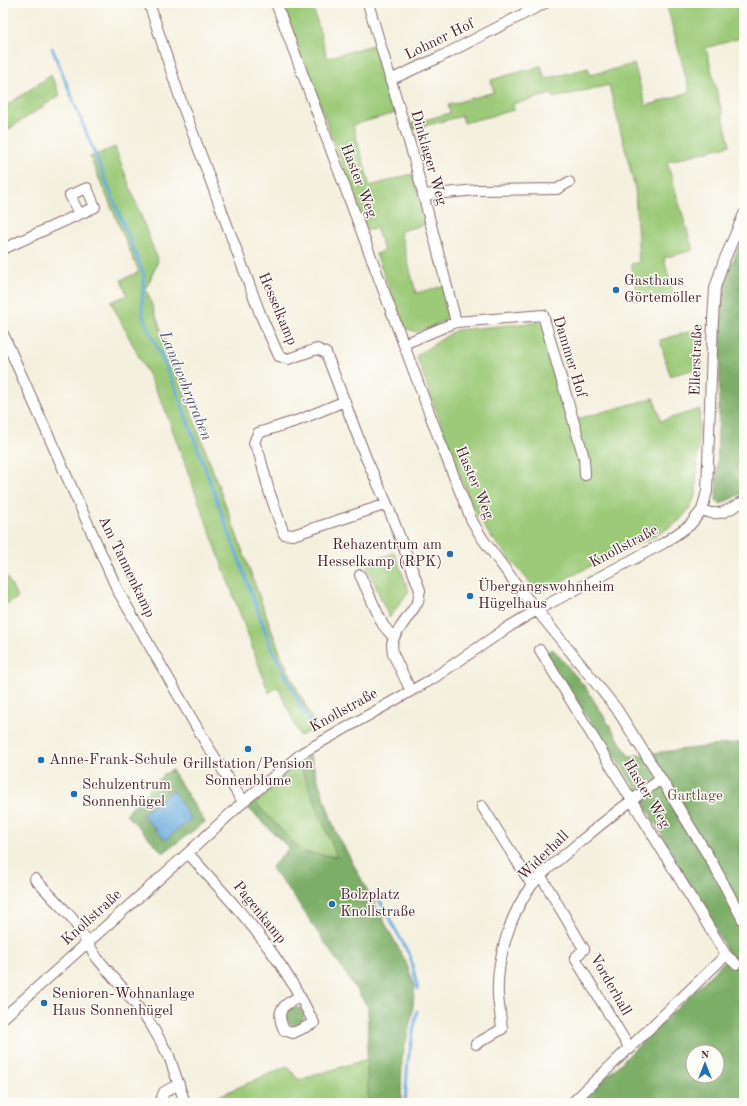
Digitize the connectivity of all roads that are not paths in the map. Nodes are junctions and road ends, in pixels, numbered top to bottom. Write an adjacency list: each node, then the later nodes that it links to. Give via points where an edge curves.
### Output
1 (149, 3): 14 (street, Hesselkamp, via 184,110 261,316 279,356 288,359 317,349 326,353)
2 (276, 3): 13 (street, Haster Weg)
3 (368, 3): 5 (street, Dinklager Weg)
4 (545, 3): 5 (street, Lohner Hof)
5 (390, 80): 7 (street, Dinklager Weg)
6 (570, 182): 7 (street, via 556,189 477,190)
7 (424, 195): 11 (street, Dinklager Weg)
8 (79, 214): 10 (street)
9 (744, 214): 18 (street, Ellerstraße, via 715,288 707,492)
10 (3, 249)
11 (456, 322): 13 (street, Dammer Hof); 15 (street, Dammer Hof, via 543,315 584,458)
12 (3, 334): 26 (street, Am Tannenkamp, via 118,590)
13 (404, 344): 20 (street, Haster Weg, via 471,519 482,538)
14 (345, 401): 17 (street, Hesselkamp, via 366,458); 17 (street, via 258,433 254,443 284,534 293,535)
15 (585, 475)
16 (744, 501): 18 (street, via 716,514)
17 (387, 504): 21 (street, Hesselkamp, via 420,590 418,602)
18 (702, 510): 20 (street, Knollstraße, via 690,525 664,543)
19 (360, 574): 21 (street, via 383,624)
20 (537, 610): 23 (street, Knollstraße); 24 (street, Haster Weg, via 616,708)
21 (394, 637): 23 (street, via 393,654)
22 (540, 650): 25 (street, Haster Weg)
23 (410, 691): 26 (street, Knollstraße, via 309,747)
24 (661, 779): 25 (street, Widerhall); 32 (street, Haster Weg, via 712,862)
25 (632, 799): 29 (street, Widerhall); 34 (street, Haster Weg)
26 (243, 802): 28 (street, Knollstraße)
27 (482, 806): 31 (street)
28 (188, 853): 33 (street, Knollstraße); 36 (street, Pagenkamp, via 246,919 274,955)
29 (541, 876): 31 (street, Widerhall); 39 (street, Vorderhall, via 584,949 575,958)
30 (35, 880): 33 (street, via 72,918)
31 (532, 885): 38 (street, Widerhall, via 510,926 502,956 498,995 502,1029)
32 (744, 922)
33 (87, 942): 37 (street, Knollstraße); 40 (street, via 150,1023 169,1056)
34 (726, 954): 35 (street, Haster Weg); 39 (street)
35 (736, 964)
36 (300, 996)
37 (3, 1018)
38 (476, 1044)
39 (630, 1049): 43 (street)
40 (179, 1084): 41 (street, via 164,1092); 42 (street)
41 (162, 1103)
42 (185, 1103)
43 (572, 1103)

